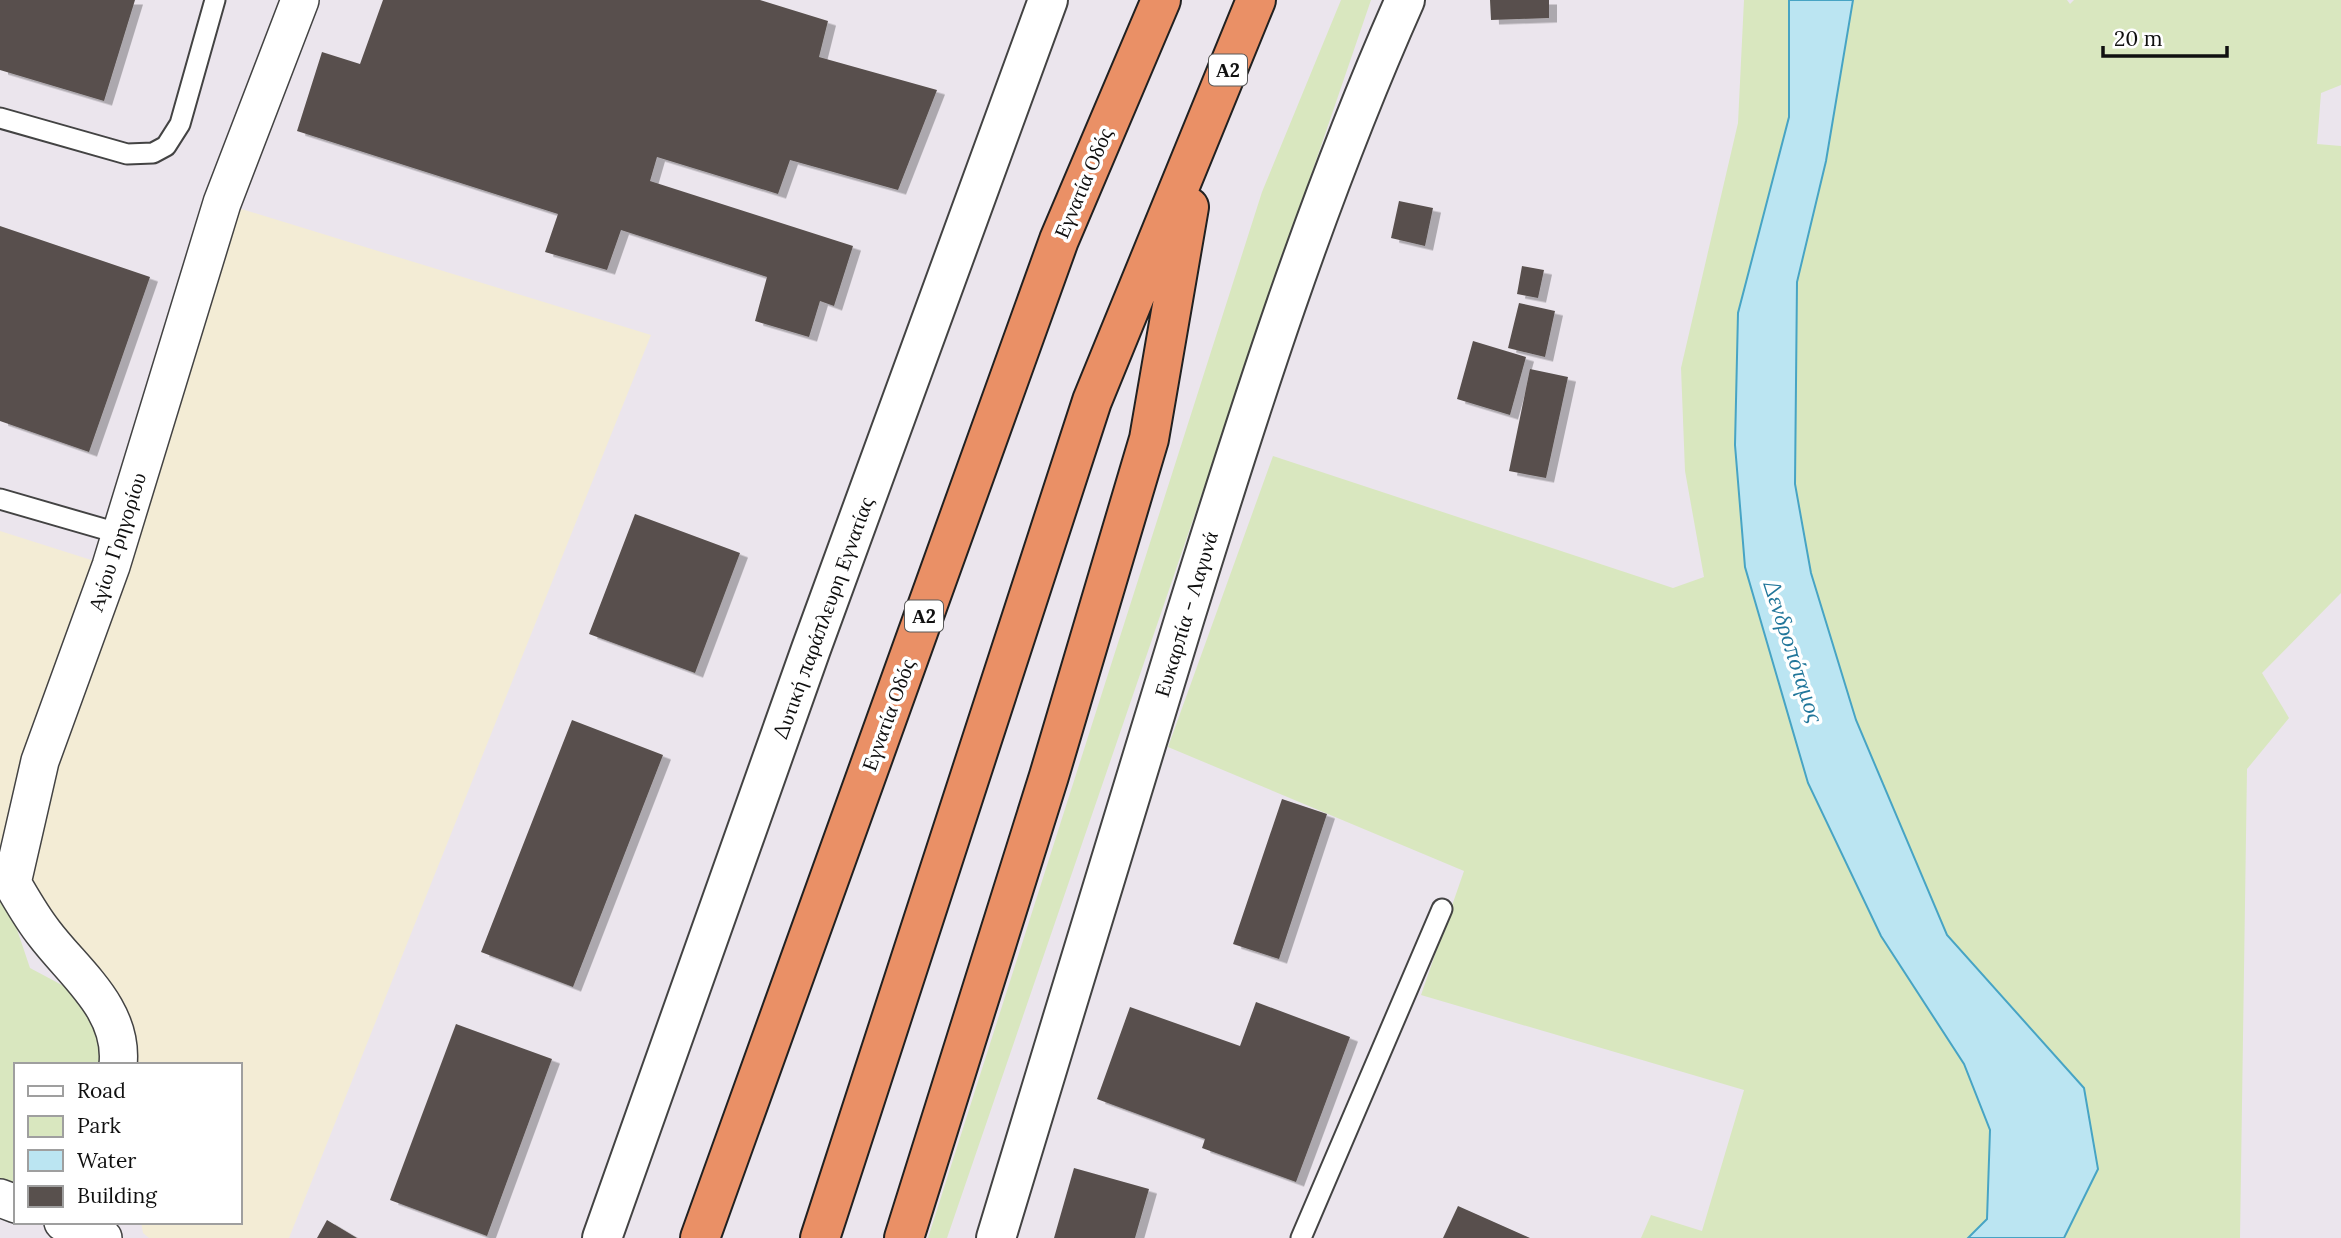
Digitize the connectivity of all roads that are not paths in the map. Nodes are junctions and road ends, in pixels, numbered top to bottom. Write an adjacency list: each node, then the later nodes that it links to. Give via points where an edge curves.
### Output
1 (215, 0): 7 (lane, via 180,124 170,141 153,153 127,154)
2 (300, 0): 10 (street, Αγίου Γρηγορίου, via 222,203)
3 (1048, 0): 15 (street, Δυτική παράπλευρη Εγνατίας)
4 (1161, 0): 16 (highway, Εγνατία Οδός / Α2, via 1059,240)
5 (1256, 0): 8 (highway, Α2)
6 (1405, 0): 19 (street, Ευκαρπία - Λαγυνά, via 1334,168 1233,463)
7 (0, 118)
8 (1200, 139): 17 (highway, Α2, via 1092,401); 18 (highway, via 1149,439)
9 (0, 499): 10 (lane)
10 (121, 534): 12 (street, Αγίου Γρηγορίου, via 40,761 12,883 43,932 107,1009 115,1029)
11 (1442, 909): 20 (lane)
12 (118, 1063)
13 (71, 1224): 14 (street)
14 (101, 1232)
15 (602, 1238)
16 (700, 1238)
17 (820, 1238)
18 (904, 1238)
19 (996, 1238)
20 (1301, 1238)

